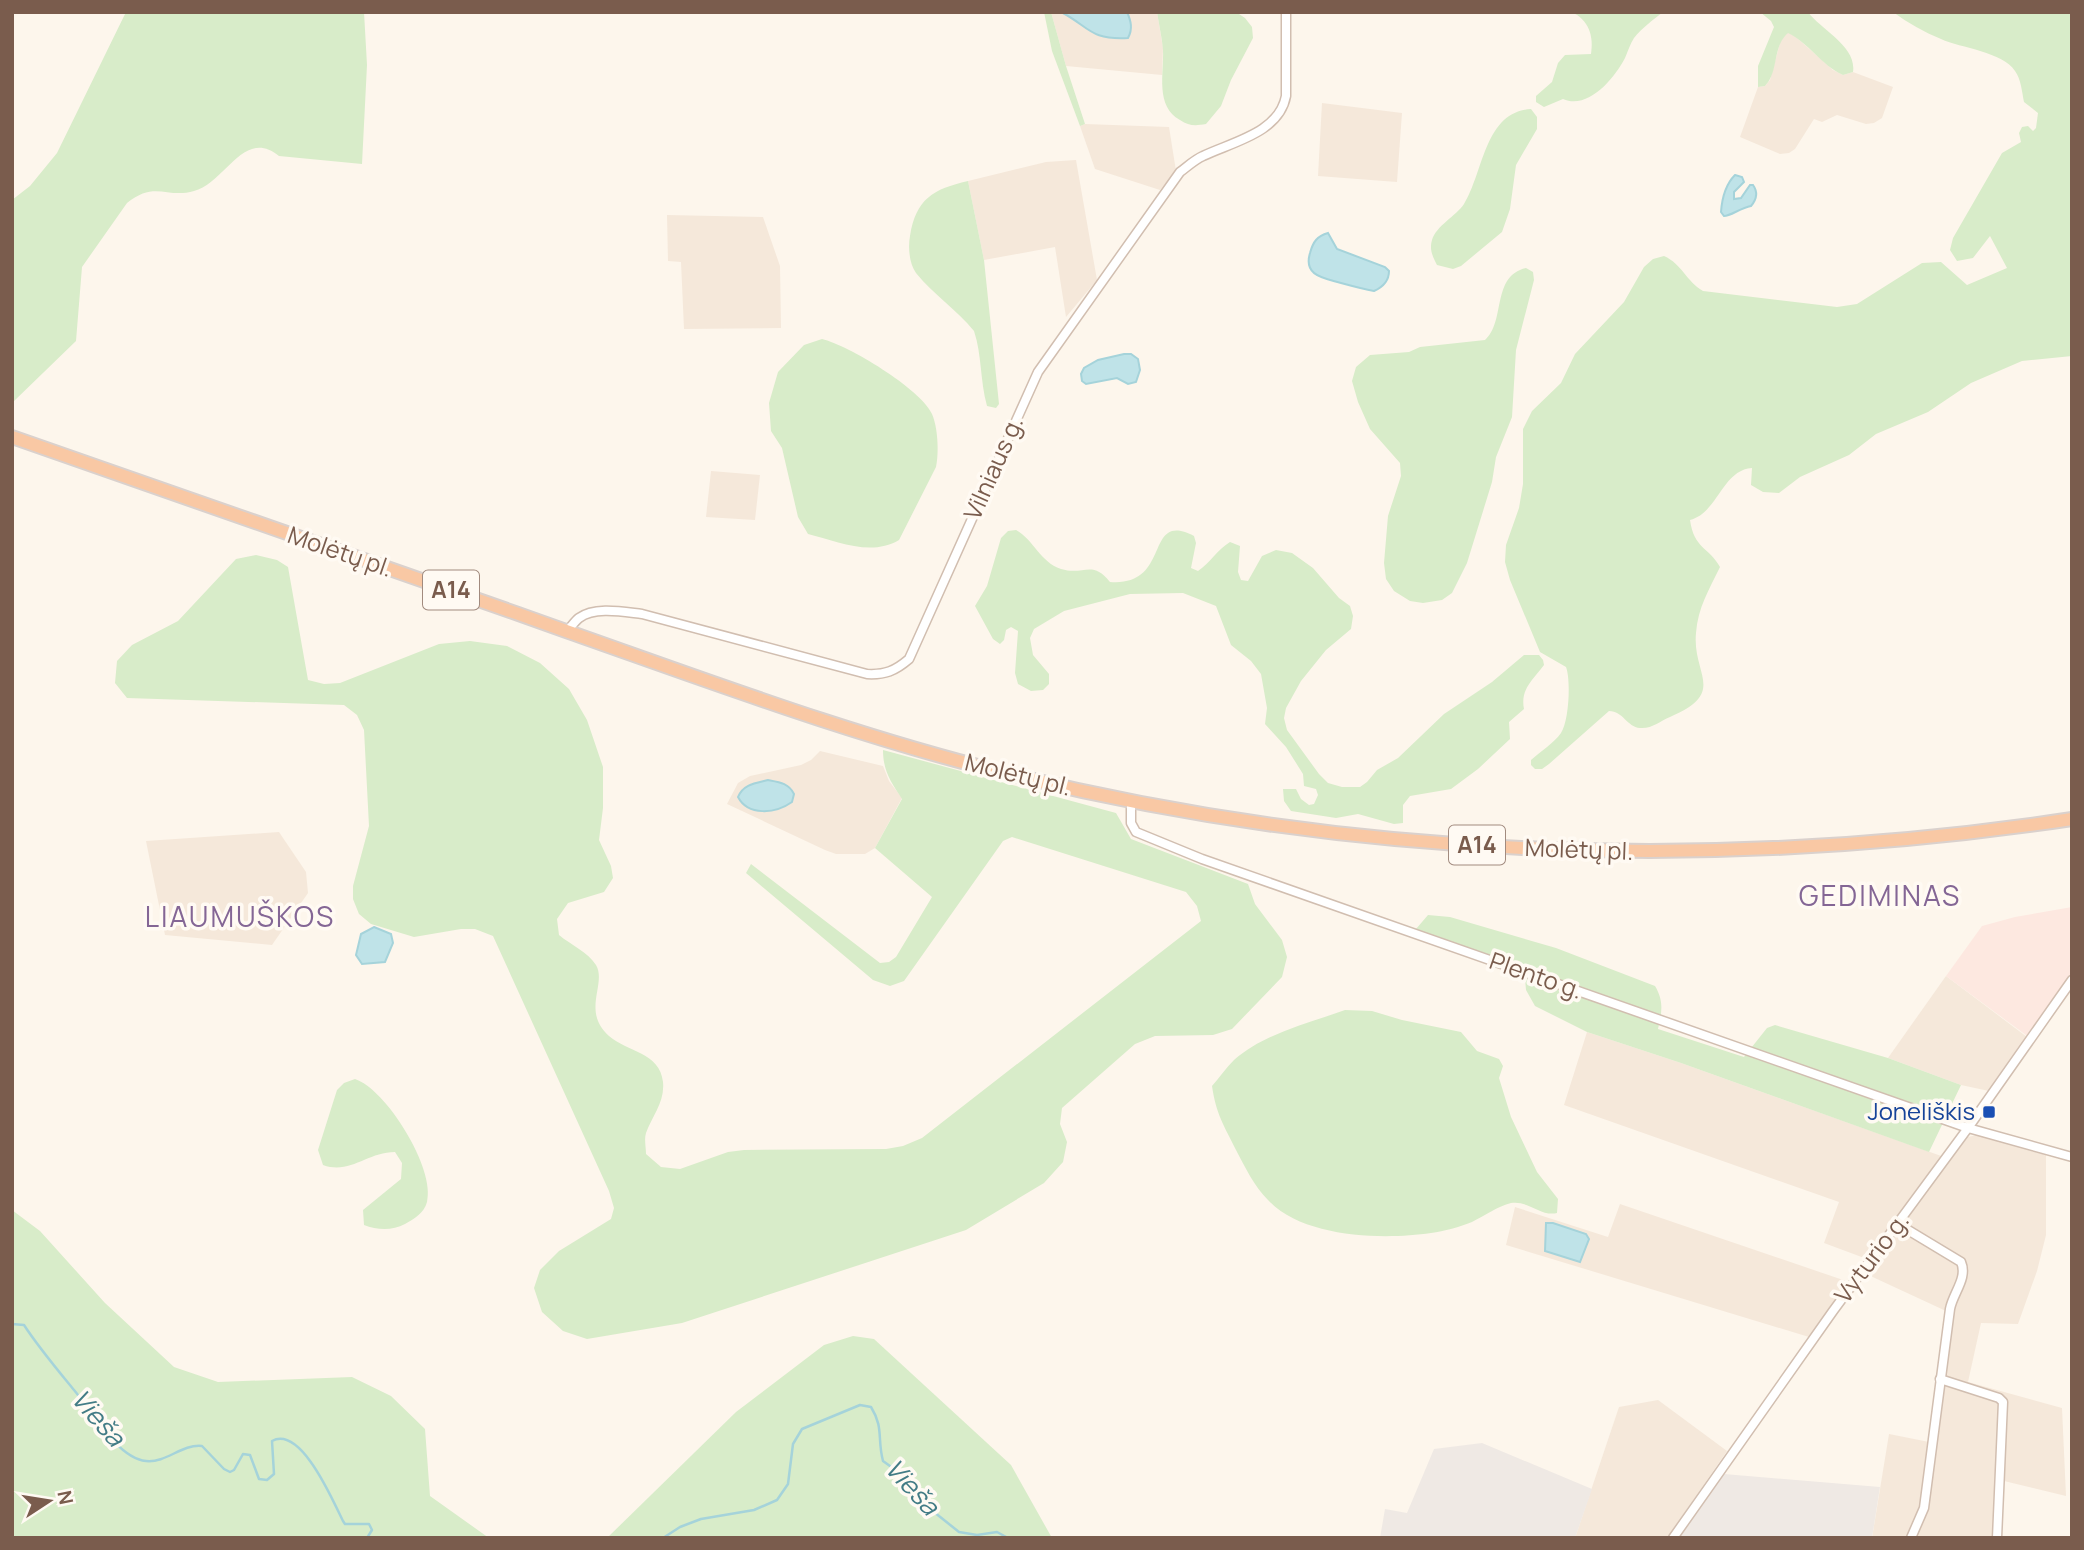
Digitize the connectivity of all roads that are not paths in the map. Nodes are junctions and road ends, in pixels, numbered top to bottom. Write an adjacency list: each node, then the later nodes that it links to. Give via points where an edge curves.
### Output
1 (1286, 12): 3 (street, Vilniaus g., via 1284,107 1263,129 1199,158 1180,172 1038,372 909,659 898,669 867,674 642,614 591,613)
2 (12, 438): 3 (highway, Molėtų pl. / A14)
3 (567, 631): 4 (highway, Molėtų pl. / A14, via 890,742)
4 (1131, 801): 5 (highway, Molėtų pl. / A14, via 1316,831 1595,852 1802,848); 7 (street, Plento g., via 1130,823 1136,832 1202,859)
5 (2072, 819)
6 (2072, 980): 7 (street, Vyturio g.)
7 (1968, 1128): 8 (street); 9 (street, Vyturio g.)
8 (2072, 1157)
9 (1898, 1224): 10 (street, via 1961,1262 1963,1268 1952,1299); 11 (street, Vyturio g.)
10 (1940, 1379): 12 (street, via 1924,1508); 13 (street, via 2003,1402)
11 (1672, 1538)
12 (1911, 1538)
13 (1997, 1538)

